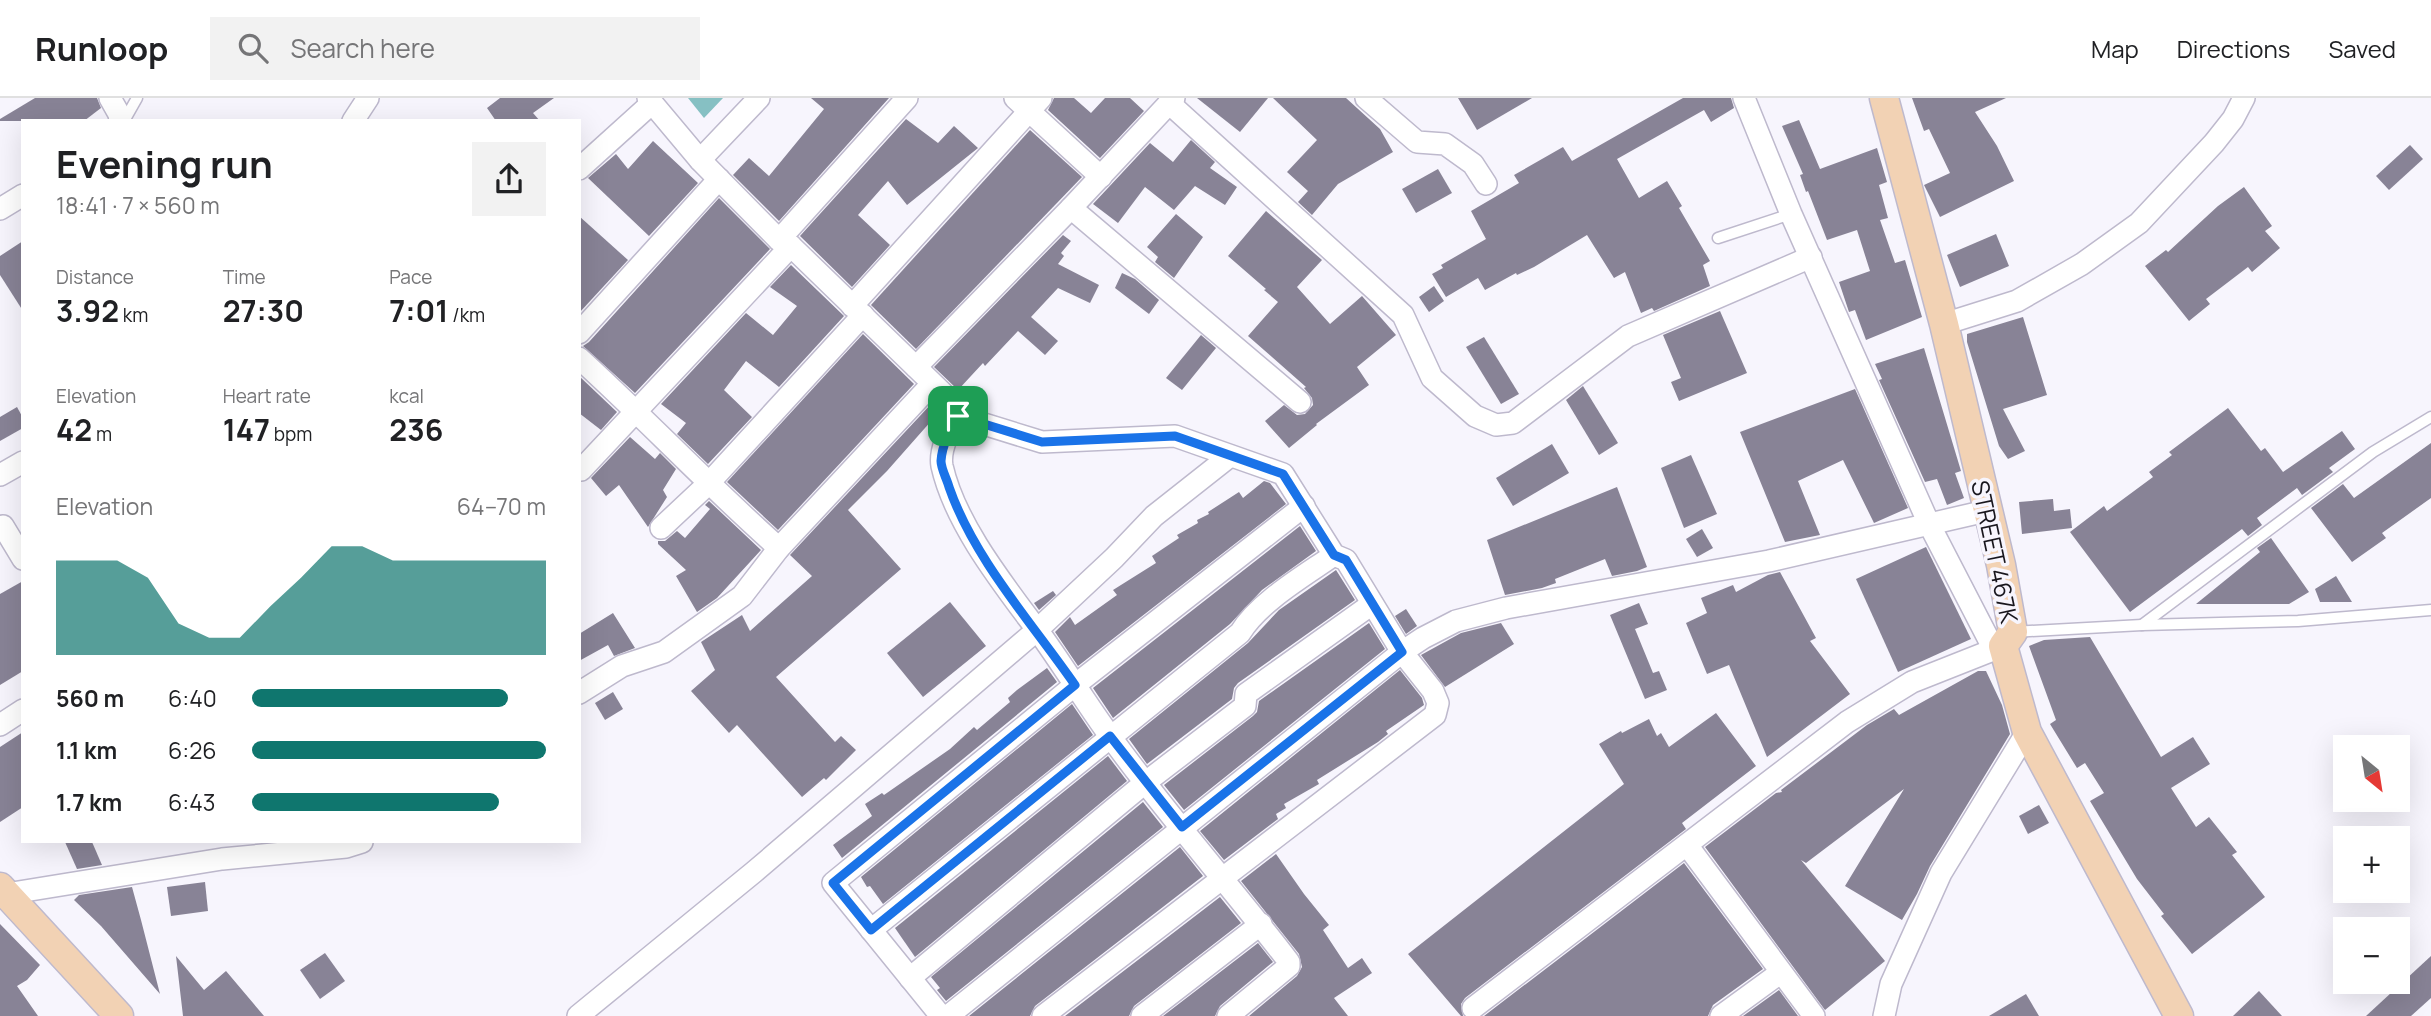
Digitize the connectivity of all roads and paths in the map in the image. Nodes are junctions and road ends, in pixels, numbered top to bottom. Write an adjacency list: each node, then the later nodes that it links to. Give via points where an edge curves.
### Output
1 (110, 98): 13 (street)
2 (138, 98): 14 (lane)
3 (368, 98): 15 (street)
4 (759, 98): 16 (street)
5 (907, 98): 26 (street)
6 (1366, 98): 20 (street, via 1417,142 1445,144 1472,164)
7 (1744, 98): 24 (street)
8 (1884, 98): 29 (street, STREET 467K)
9 (2244, 98): 29 (street, via 2214,143 2139,223 2082,264 2017,301)
10 (650, 100): 16 (street); 17 (street)
11 (1172, 101): 18 (street); 27 (street, via 1403,315 1432,378 1475,416 1496,425 1513,423 1628,336)
12 (1028, 102): 18 (street); 28 (street)
13 (121, 119)
14 (123, 119)
15 (354, 119)
16 (700, 160): 19 (street)
17 (581, 167)
18 (1101, 177): 22 (street)
19 (719, 179): 26 (street); 30 (street)
20 (1486, 184)
21 (21, 196): 23 (street)
22 (1071, 208): 32 (street); 34 (street)
23 (0, 209)
24 (1791, 214): 25 (lane); 27 (street)
25 (1718, 238)
26 (785, 243): 28 (street); 35 (street)
27 (1811, 257): 45 (street)
28 (857, 311): 32 (street); 42 (street)
29 (1944, 324): 44 (street, STREET 467K)
30 (581, 331)
31 (581, 360): 35 (street)
32 (916, 367): 33 (street)
33 (932, 384): 36 (street, via 956,406); 48 (street)
34 (1300, 402)
35 (638, 411): 40 (street); 42 (street)
36 (958, 416): 38 (street, via 1042,442 1175,436); 54 (street, via 948,432 941,463 957,509 1009,596)
37 (2431, 417): 53 (lane, via 2373,452)
38 (1230, 456): 43 (street, via 1283,474); 54 (street, via 1154,516)
39 (21, 463): 41 (street)
40 (581, 470)
41 (0, 475)
42 (708, 484): 47 (street); 48 (street)
43 (1304, 506): 49 (street); 57 (street)
44 (1986, 511): 45 (street); 55 (street, STREET 467K, via 2001,565)
45 (1929, 524): 55 (street, via 1989,640); 56 (street, via 1769,561 1506,608 1456,621)
46 (3, 526): 50 (street)
47 (661, 528)
48 (779, 548): 58 (street, via 742,596 689,636 664,652 622,666)
49 (1334, 555): 51 (street, via 1346,560); 62 (street)
50 (21, 556)
51 (1372, 604): 56 (street); 63 (street, via 1246,694 1245,706)
52 (2431, 610): 53 (lane, via 2298,621)
53 (2142, 625): 55 (lane)
54 (1037, 630): 57 (street); 75 (street, via 754,873)
55 (2008, 639): 61 (street, STREET 467K); 66 (street, via 1912,682 1847,722)
56 (1402, 652): 64 (street); 67 (street, via 1433,691 1438,703 1435,715)
57 (1075, 685): 62 (street); 70 (street, via 833,883)
58 (581, 692)
59 (21, 711): 60 (street)
60 (0, 725)
61 (2027, 732): 83 (street, via 1941,873 1891,984); 84 (street, STREET 467K)
62 (1110, 736): 63 (street); 70 (street)
63 (1146, 782): 64 (street); 72 (street)
64 (1182, 827): 67 (street); 77 (street)
65 (359, 843): 68 (street)
66 (1687, 845): 71 (street); 73 (street)
67 (1222, 877): 69 (street); 78 (street)
68 (3, 890): 74 (street)
69 (1261, 924): 79 (street); 80 (street, via 1289,966)
70 (871, 930): 72 (street)
71 (1780, 973): 81 (street); 82 (street)
72 (910, 978): 76 (street)
73 (1473, 1008)
74 (119, 1016)
75 (578, 1016)
76 (941, 1016)
77 (948, 1016)
78 (1043, 1016)
79 (1142, 1016)
80 (1228, 1016)
81 (1721, 1016)
82 (1814, 1016)
83 (1884, 1016)
84 (2179, 1016)

